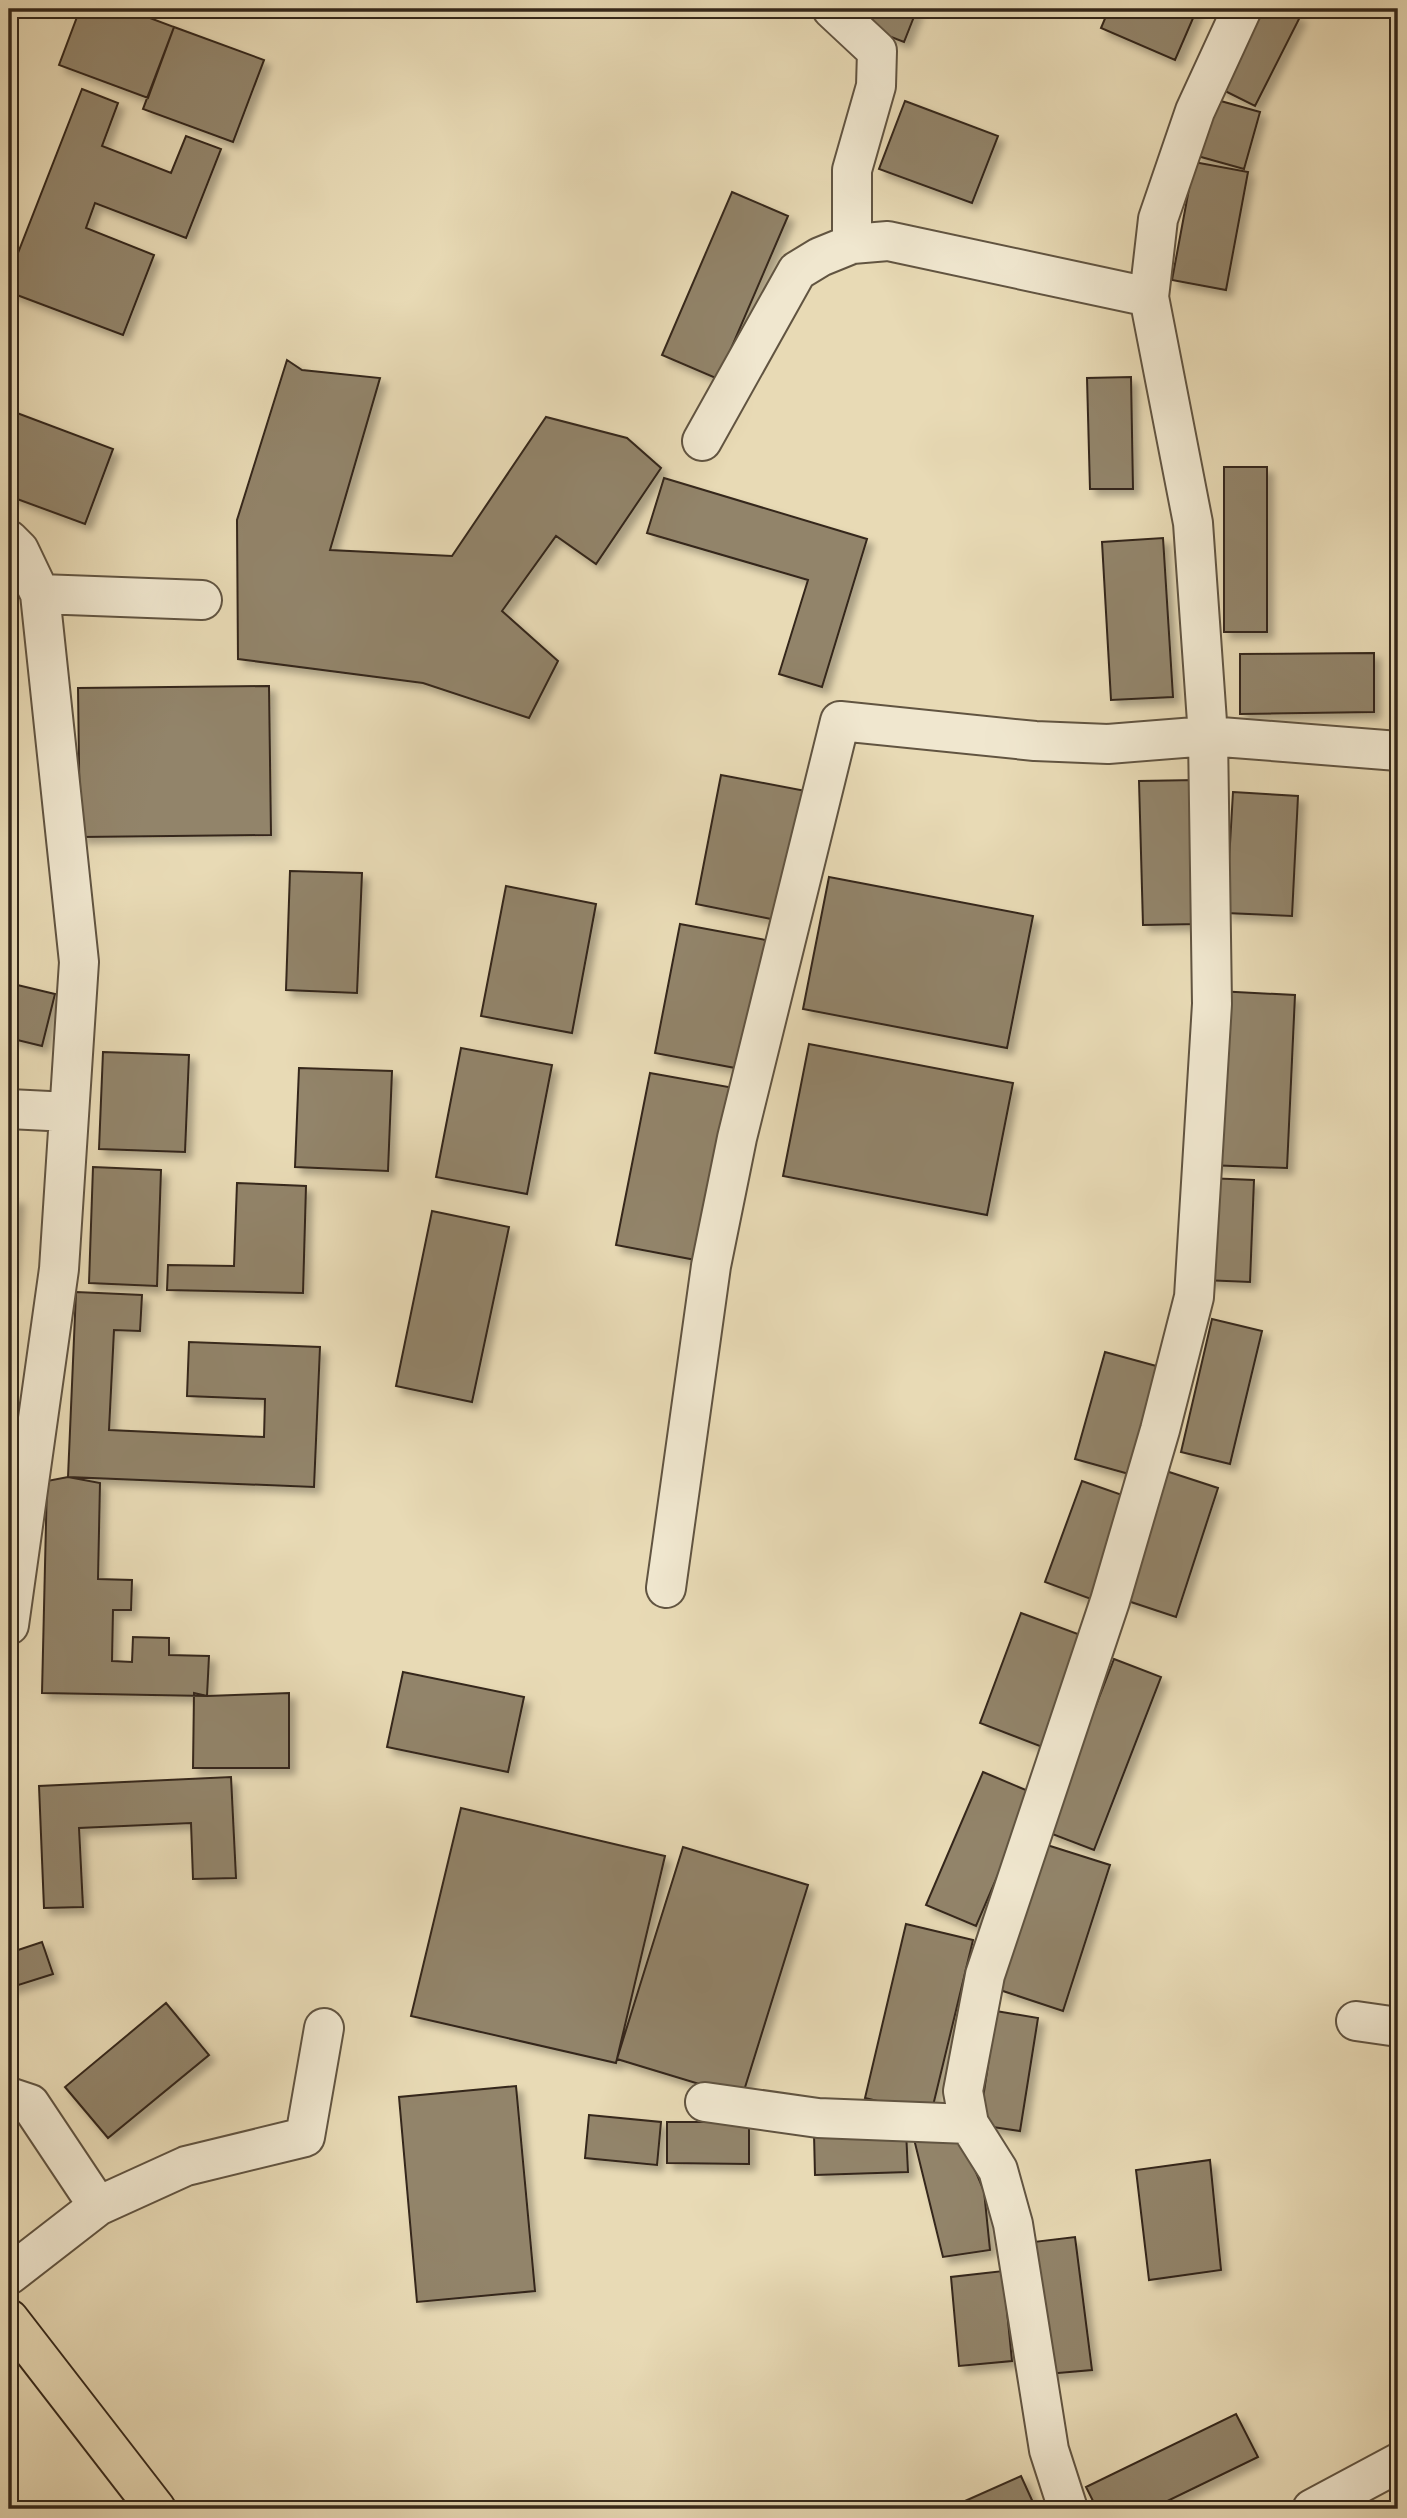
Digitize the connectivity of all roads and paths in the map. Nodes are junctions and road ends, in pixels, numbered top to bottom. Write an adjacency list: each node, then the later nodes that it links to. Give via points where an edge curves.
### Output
1 (832, 9): 3 (street, via 877,51 876,86 852,170)
2 (1242, 9): 4 (street, via 1195,111 1158,219)
3 (852, 244): 4 (street, via 888,241); 5 (street, via 797,271)
4 (1149, 297): 9 (street, via 1193,523)
5 (702, 441)
6 (9, 540): 7 (street, via 19,550)
7 (40, 594): 8 (street); 12 (street, via 79,961)
8 (202, 600)
9 (1208, 736): 10 (street); 13 (street, via 1108,744 840,721 737,1138 711,1266); 20 (street, via 1212,1004 1194,1297 1110,1601 985,1975 963,2091)
10 (1398, 751)
11 (9, 1109): 12 (street)
12 (69, 1112): 14 (street, via 59,1269)
13 (666, 1588)
14 (9, 1625)
15 (1356, 2021): 16 (street)
16 (1398, 2027)
17 (324, 2028): 21 (street, via 305,2137 186,2166)
18 (9, 2097): 21 (street, via 30,2104)
19 (705, 2102): 20 (street, via 818,2118)
20 (969, 2124): 26 (street, via 998,2170 1013,2224 1049,2450)
21 (98, 2206): 22 (street)
22 (9, 2275)
23 (9, 2319): 25 (main road)
24 (1398, 2463): 27 (street)
25 (156, 2509)
26 (1068, 2509)
27 (1312, 2509)

